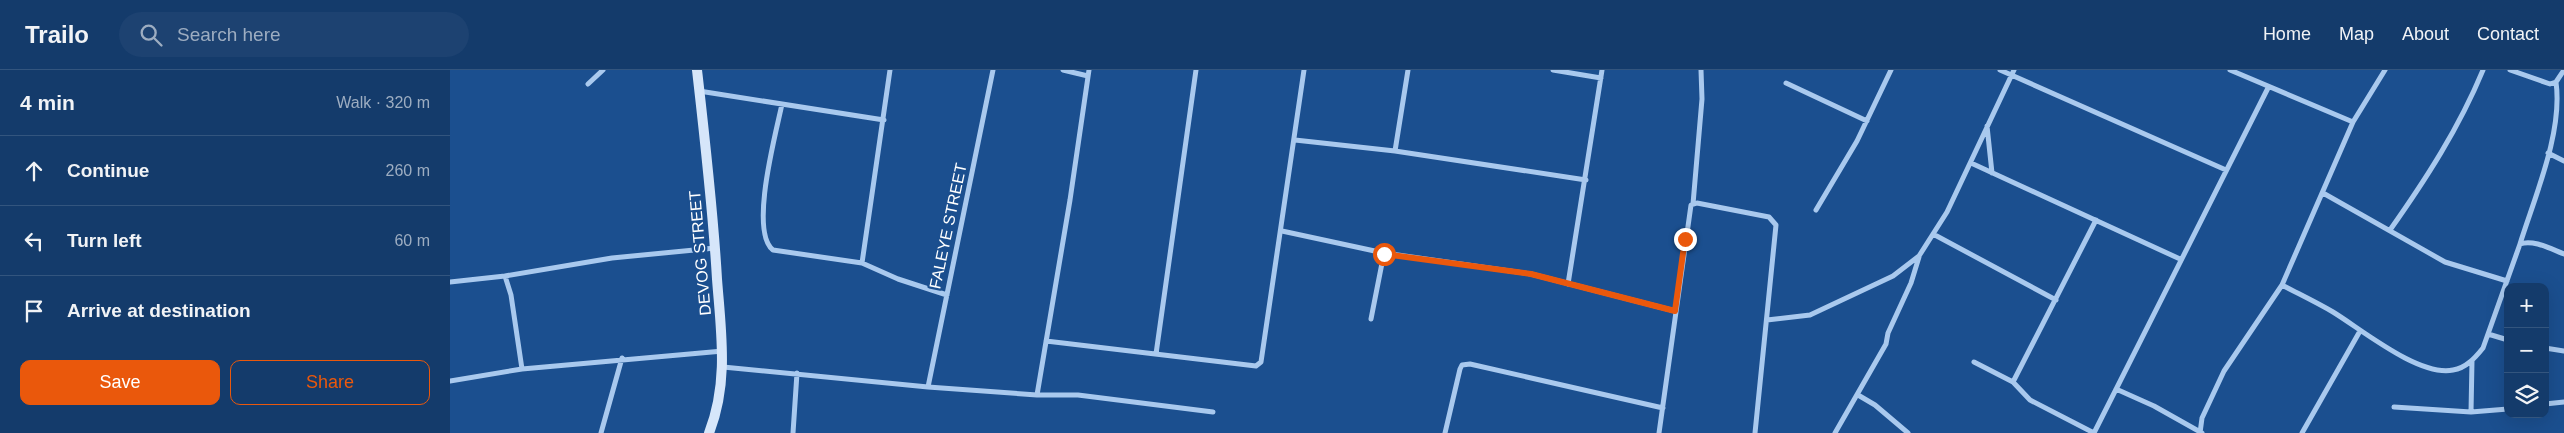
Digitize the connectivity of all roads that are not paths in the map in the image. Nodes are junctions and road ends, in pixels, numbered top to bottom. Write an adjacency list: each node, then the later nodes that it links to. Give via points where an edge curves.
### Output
1 (603, 70): 24 (street)
2 (697, 70): 26 (street, DEVOG STREET)
3 (890, 70): 28 (street)
4 (994, 70): 59 (street, FALEYE STREET)
5 (1063, 70): 20 (street)
6 (1196, 70): 71 (street)
7 (1304, 70): 32 (street)
8 (1408, 70): 33 (street)
9 (1553, 70): 21 (street)
10 (1602, 70): 21 (street)
11 (1701, 70): 41 (street, via 1702,99)
12 (1890, 70): 29 (street)
13 (2000, 70): 19 (street)
14 (2230, 70): 25 (street)
15 (2385, 70): 30 (street)
16 (2483, 70): 44 (street, via 2446,148)
17 (2510, 70): 22 (street, via 2550,84)
18 (2564, 70): 22 (street)
19 (2013, 72): 31 (street); 37 (street)
20 (1089, 73): 67 (street)
21 (1601, 78): 39 (street)
22 (2556, 82): 34 (street, via 2557,123)
23 (1786, 83): 29 (street)
24 (588, 84)
25 (2268, 88): 30 (street); 37 (street)
26 (699, 91): 27 (street); 48 (street, DEVOG STREET)
27 (782, 104): 28 (street); 53 (street, via 764,192 763,234 768,246 773,250)
28 (884, 120): 53 (street)
29 (1867, 121): 42 (street)
30 (2353, 122): 40 (street)
31 (1987, 126): 36 (street); 38 (street)
32 (1295, 140): 33 (street); 45 (street)
33 (1395, 151): 39 (street)
34 (2548, 154): 35 (street); 47 (street)
35 (2564, 161)
36 (1971, 163): 38 (street); 46 (street)
37 (2226, 170): 52 (street)
38 (1992, 173): 43 (street)
39 (1586, 180): 57 (street)
40 (2323, 192): 44 (street); 58 (street)
41 (1693, 204): 61 (street); 63 (street, via 1773,218 1776,230)
42 (1816, 210)
43 (2096, 220): 52 (street); 60 (street)
44 (2390, 230): 55 (street, via 2444,262)
45 (1282, 231): 49 (street); 71 (street, via 1262,362 1256,366)
46 (1933, 234): 51 (street); 60 (street)
47 (2520, 244): 50 (street, via 2537,244); 55 (street)
48 (715, 248): 54 (street, via 612,258); 69 (street, DEVOG STREET)
49 (1384, 254): 57 (street, via 1531,274); 62 (street)
50 (2564, 254)
51 (1919, 256): 63 (street, via 1893,276 1810,315); 83 (street, via 1886,344)
52 (2180, 259): 81 (street)
53 (862, 262): 59 (street, via 898,279)
54 (506, 276): 56 (street); 76 (street)
55 (2507, 281): 65 (street)
56 (450, 282)
57 (1568, 284): 61 (street)
58 (2282, 285): 64 (street); 91 (street, via 2224,371 2202,418)
59 (947, 295): 80 (street, FALEYE STREET)
60 (2056, 300): 79 (street)
61 (1675, 311): 87 (street)
62 (1371, 319)
63 (1767, 320): 97 (street)
64 (2360, 330): 73 (street, via 2413,361 2437,370 2453,370); 100 (street)
65 (2488, 334): 66 (street); 73 (street, via 2483,348)
66 (2504, 339)
67 (1046, 341): 71 (street); 82 (street)
68 (2549, 349): 70 (street)
69 (723, 351): 72 (street); 75 (street, DEVOG STREET)
70 (2564, 351)
71 (1156, 354)
72 (622, 358): 76 (street); 92 (street)
73 (2472, 361): 90 (street)
74 (1974, 362): 79 (street)
75 (723, 367): 77 (street); 93 (street, DEVOG STREET, via 718,411)
76 (522, 369): 78 (street)
77 (797, 373): 80 (street); 94 (street)
78 (450, 381)
79 (2012, 382): 81 (street, via 2030,400 2094,433)
80 (928, 387): 82 (street)
81 (2116, 389): 91 (street)
82 (1037, 395): 89 (street, via 1078,395)
83 (1858, 395): 98 (street); 99 (street)
84 (2564, 402): 85 (street)
85 (2549, 404)
86 (2394, 407): 90 (street)
87 (1663, 408): 95 (street, via 1470,364 1460,369); 96 (street)
88 (2504, 409): 90 (street)
89 (1214, 412)
90 (2471, 412)
91 (2200, 432)
92 (601, 433)
93 (709, 433)
94 (792, 433)
95 (1445, 433)
96 (1659, 433)
97 (1755, 433)
98 (1835, 433)
99 (1908, 433)
100 (2302, 433)

